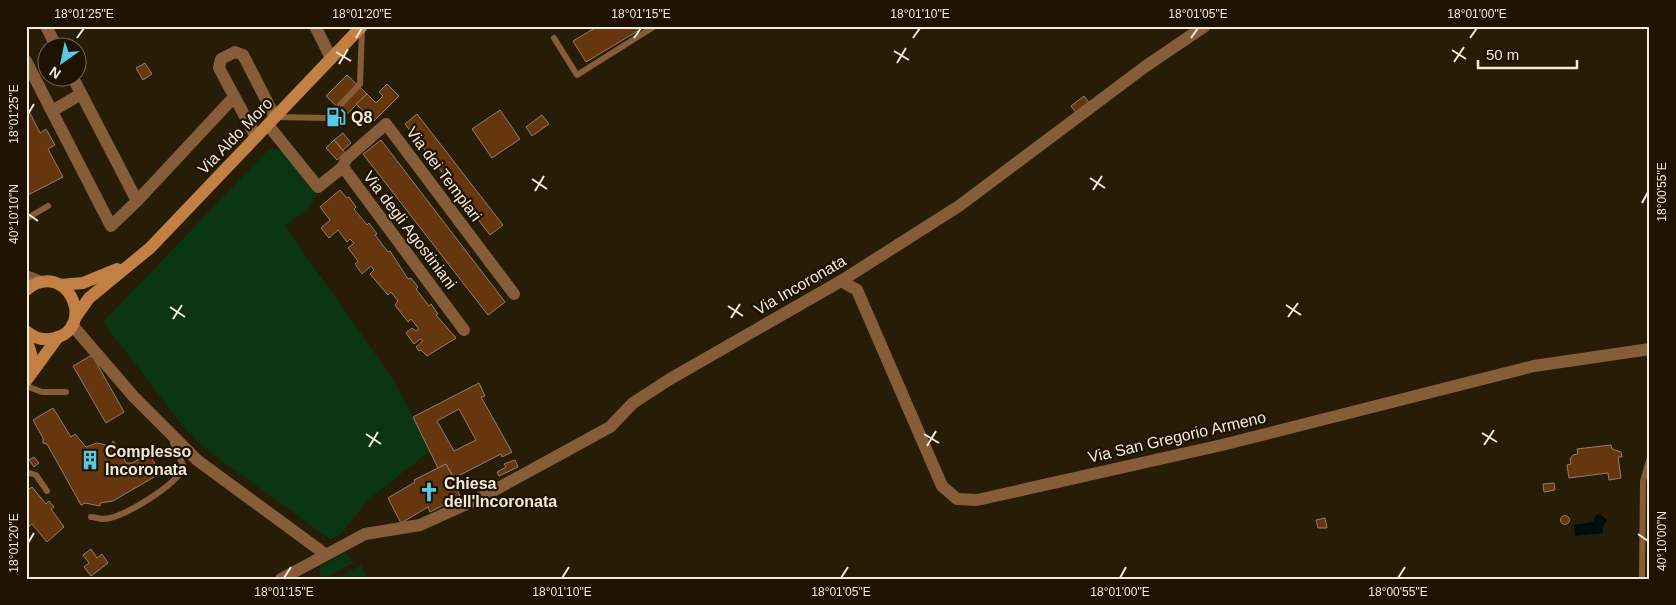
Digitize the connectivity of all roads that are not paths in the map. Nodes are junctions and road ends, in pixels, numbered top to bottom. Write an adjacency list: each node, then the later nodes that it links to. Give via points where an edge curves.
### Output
1 (46, 26): 6 (street)
2 (315, 26): 8 (street)
3 (362, 26): 8 (main road, Via Aldo Moro); 14 (lane, via 360,84 328,118)
4 (656, 26): 7 (lane, via 577,75)
5 (1205, 26): 22 (street, Via Incoronata, via 1146,66 959,206)
6 (52, 38)
7 (554, 38)
8 (331, 58): 14 (main road, Via Aldo Moro)
9 (26, 61): 13 (street)
10 (79, 88): 11 (street)
11 (82, 94): 13 (street); 17 (street)
12 (234, 98): 14 (street, via 219,68 220,60 235,52 243,55); 15 (street); 17 (street)
13 (52, 111): 17 (street, via 111,226)
14 (272, 121): 15 (main road, Via Aldo Moro); 16 (street, Via degli Agostiniani, via 318,187)
15 (256, 137): 20 (main road, Via Aldo Moro, via 150,248)
16 (343, 167): 26 (street, Via dei Templari, via 346,159 386,124); 28 (street, Via degli Agostiniani)
17 (137, 202)
18 (48, 206): 19 (lane)
19 (26, 219)
20 (128, 264): 24 (main road, Via Aldo Moro, via 83,283); 27 (main road, Via Aldo Moro, via 89,298)
21 (26, 276): 23 (street)
22 (841, 281): 32 (street, Via San Gregorio Armeno, via 857,290 942,486 957,499 977,500 1222,445 1534,366); 44 (street, Via Incoronata, via 670,379 633,403 610,427 482,497 420,525 365,534)
23 (42, 282): 24 (main road, Via Aldo Moro); 25 (main road)
24 (60, 285): 27 (main road, via 74,299)
25 (26, 290)
26 (514, 294)
27 (73, 322): 31 (main road, Via Aldo Moro); 37 (street)
28 (464, 330)
29 (26, 331): 31 (main road, via 39,339)
30 (26, 337): 33 (main road)
31 (58, 337): 33 (main road)
32 (1650, 349)
33 (35, 368): 34 (main road)
34 (26, 381)
35 (26, 386): 36 (lane, via 42,392)
36 (66, 392)
37 (165, 429): 39 (street); 40 (lane, via 183,460)
38 (1650, 457): 46 (lane, via 1643,481)
39 (197, 460): 40 (lane); 44 (street)
40 (183, 469): 43 (lane, via 174,481 140,504 114,516)
41 (26, 472): 42 (lane, via 36,475)
42 (47, 491)
43 (91, 517)
44 (325, 554): 45 (street, Via Incoronata)
45 (281, 579)
46 (1642, 579)

